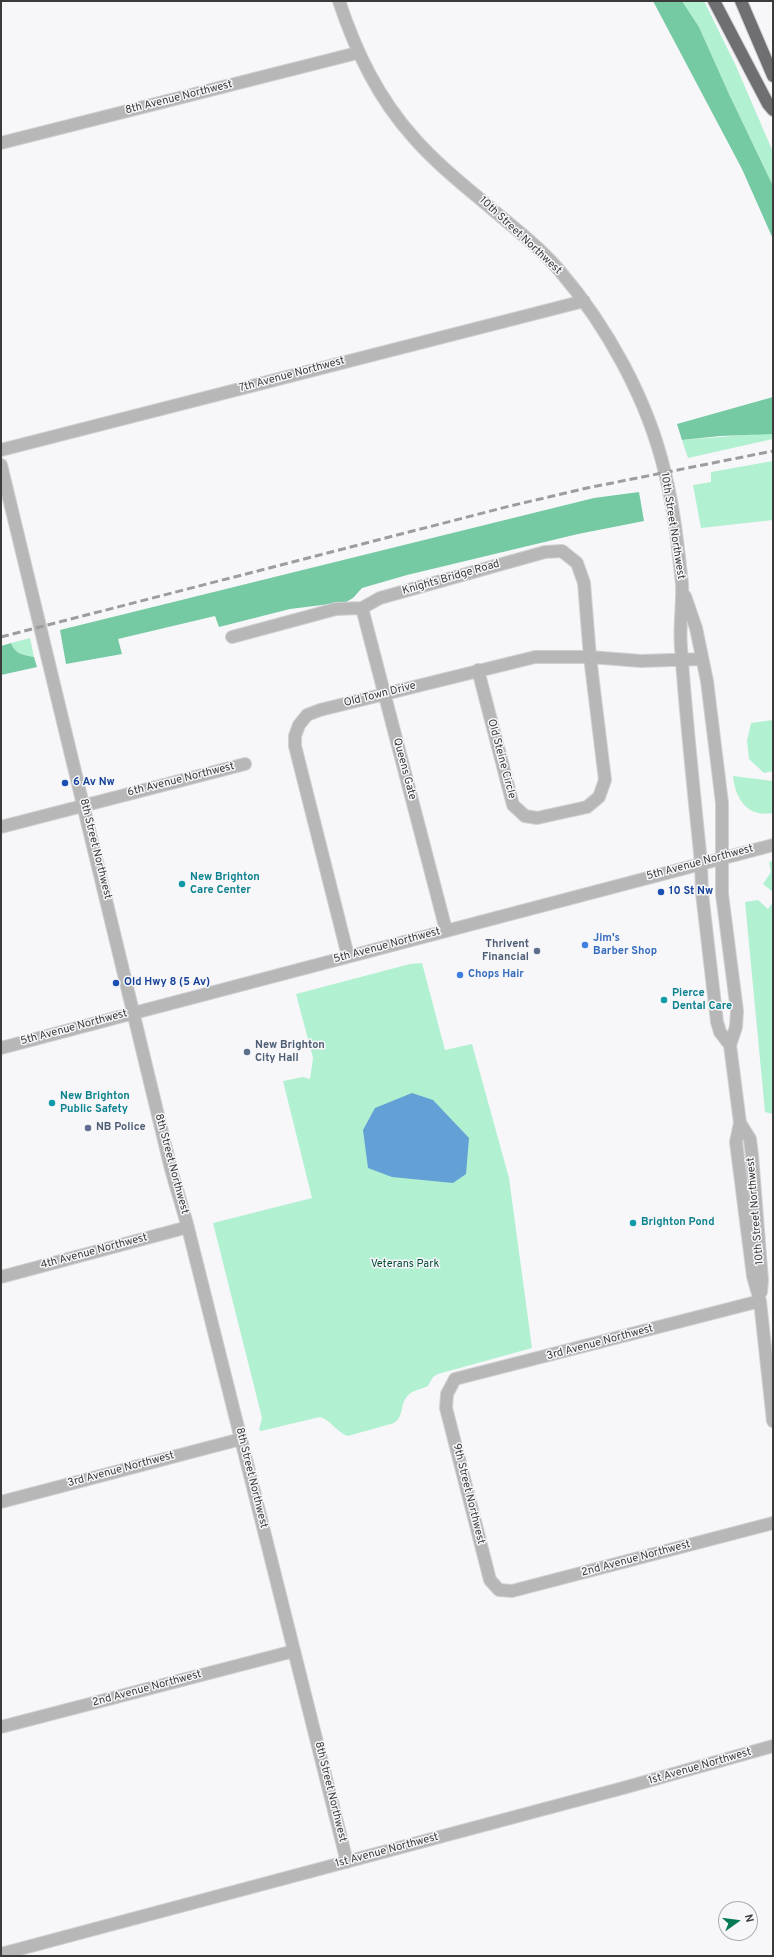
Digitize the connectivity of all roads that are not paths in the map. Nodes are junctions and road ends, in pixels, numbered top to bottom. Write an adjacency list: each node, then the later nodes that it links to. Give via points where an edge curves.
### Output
1 (339, 1): 4 (street, 10th Street Northwest)
2 (714, 1): 6 (highway)
3 (741, 1): 5 (highway)
4 (357, 53): 7 (street, 8th Avenue Northwest); 8 (street, 10th Street Northwest, via 386,102 414,138 442,166 558,268)
5 (773, 76)
6 (773, 110)
7 (1, 143)
8 (584, 301): 9 (street, 7th Avenue Northwest); 11 (street, 10th Street Northwest, via 626,369 646,413 665,472)
9 (1, 450)
10 (1, 465): 20 (street, 8th Street Northwest)
11 (682, 587): 15 (street, 10th Street Northwest, via 696,628); 16 (street, 10th Street Northwest)
12 (362, 608): 13 (street, Knights Bridge Road, via 336,609); 14 (street, Knights Bridge Road, via 380,598 545,552 562,551 577,563 584,583); 18 (street, Queens Gate)
13 (232, 637)
14 (590, 657): 16 (street, Old Town Drive, via 641,661); 17 (street, Old Town Drive, via 535,657); 17 (street, Old Steine Circle, via 605,780 603,789 599,797 587,807 537,818 524,816 513,805)
15 (702, 659): 16 (street, Old Town Drive); 23 (street, 10th Street Northwest, via 722,803)
16 (682, 660): 24 (street, 10th Street Northwest)
17 (478, 670): 18 (street, Old Town Drive)
18 (384, 693): 25 (street, Queens Gate); 26 (street, Old Town Drive, via 320,710 307,716 299,725 295,736 295,746)
19 (245, 764): 20 (street, 6th Avenue Northwest)
20 (84, 805): 21 (street, 6th Avenue Northwest); 27 (street, 8th Street Northwest)
21 (1, 827)
22 (773, 845): 23 (street, 5th Avenue Northwest)
23 (722, 858): 24 (street, 5th Avenue Northwest); 28 (street, 10th Street Northwest, via 722,894 737,1011 736,1027)
24 (701, 863): 25 (street, 5th Avenue Northwest); 28 (street, 10th Street Northwest, via 702,893 717,1022 720,1032)
25 (446, 930): 26 (street, 5th Avenue Northwest)
26 (348, 956): 27 (street, 5th Avenue Northwest)
27 (134, 1012): 29 (street, 5th Avenue Northwest); 30 (street, 8th Street Northwest, via 171,1169)
28 (730, 1046): 32 (street, 10th Street Northwest, via 740,1123 736,1149 753,1276)
29 (1, 1048)
30 (188, 1227): 31 (street, 4th Avenue Northwest); 35 (street, 8th Street Northwest)
31 (1, 1277)
32 (760, 1301): 33 (street, 3rd Avenue Northwest, via 455,1380); 34 (street, 10th Street Northwest)
33 (447, 1394): 38 (street, 9th Street Northwest, via 446,1408 490,1580)
34 (773, 1422)
35 (241, 1439): 36 (street, 3rd Avenue Northwest); 39 (street, 8th Street Northwest)
36 (1, 1502)
37 (773, 1523): 38 (street, 2nd Avenue Northwest, via 512,1591)
38 (499, 1590)
39 (294, 1651): 40 (street, 2nd Avenue Northwest); 42 (street, 8th Street Northwest)
40 (1, 1727)
41 (773, 1746): 42 (street, 1st Avenue Northwest)
42 (347, 1862): 43 (street, 1st Avenue Northwest)
43 (1, 1954)

